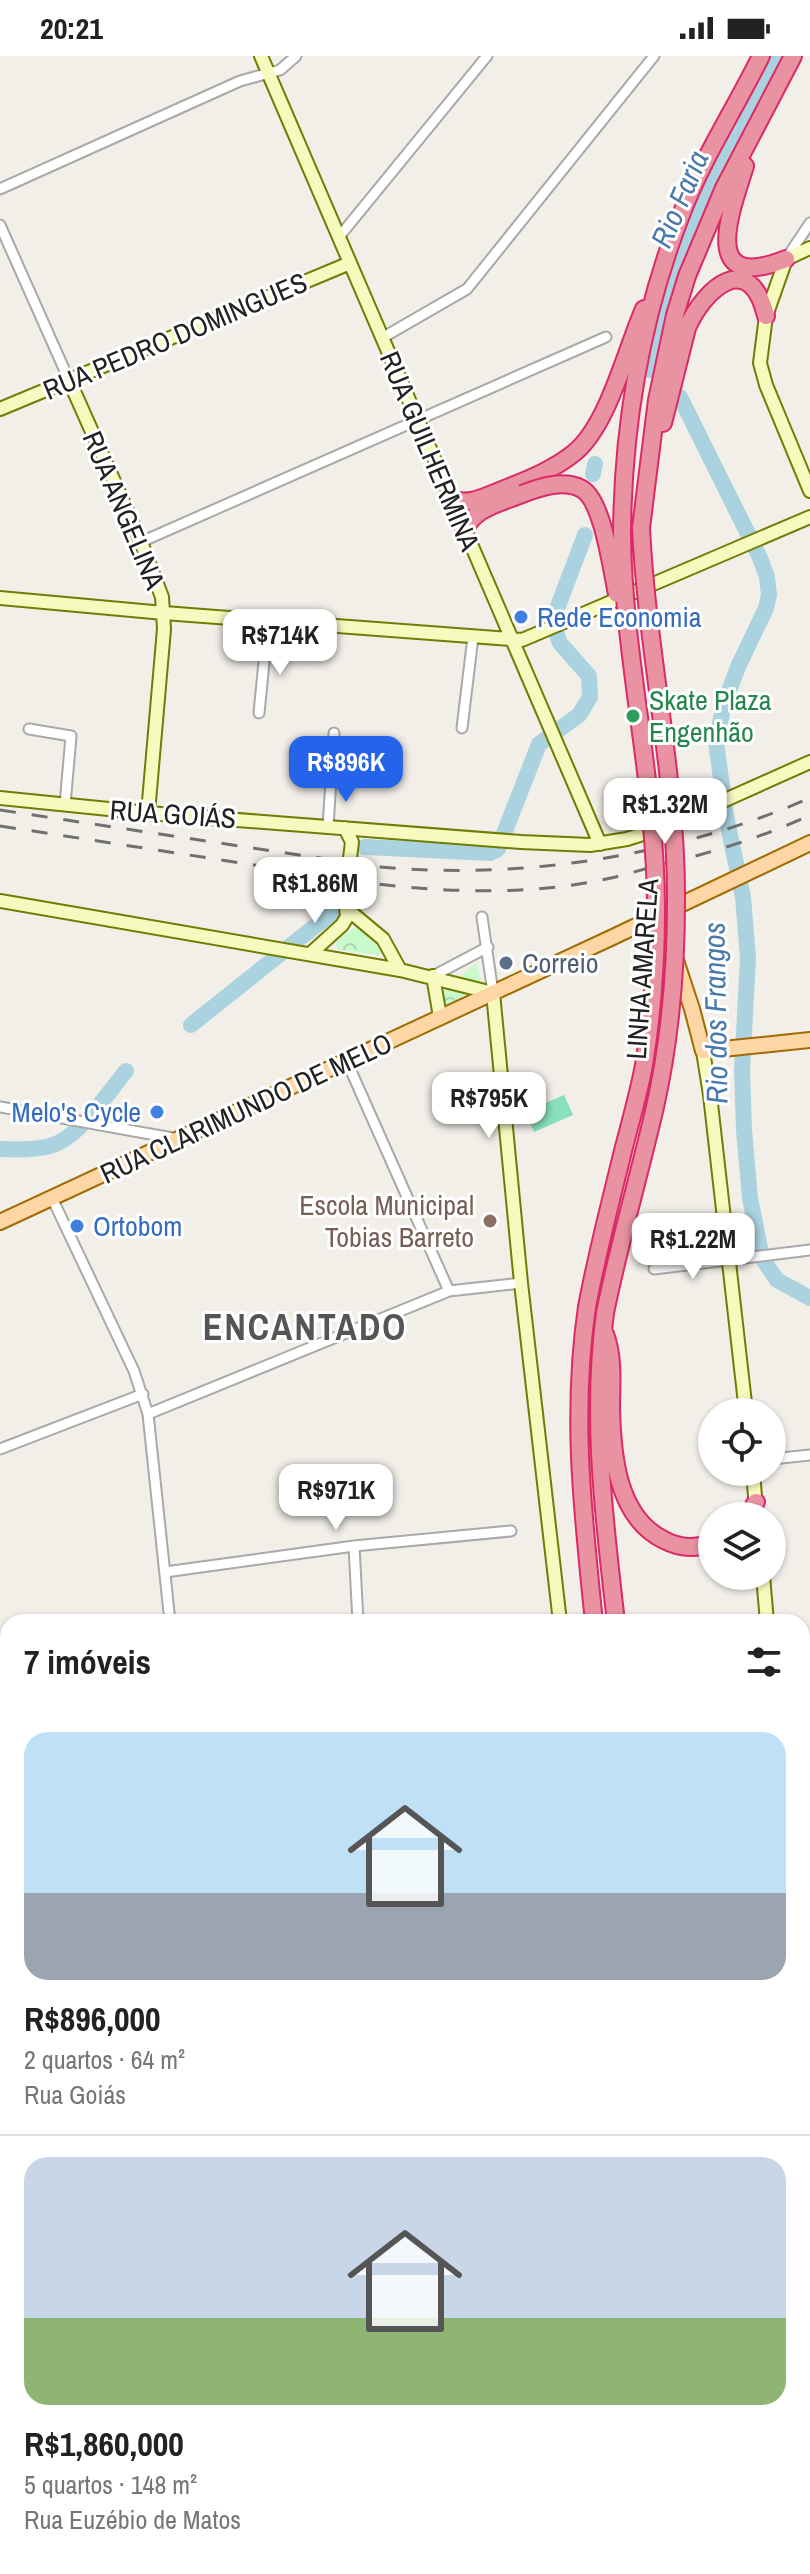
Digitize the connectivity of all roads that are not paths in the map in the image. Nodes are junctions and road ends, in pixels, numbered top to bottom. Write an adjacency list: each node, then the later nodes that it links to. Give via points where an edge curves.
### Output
1 (261, 56): 7 (street, RUA GUILHERMINA)
2 (296, 56): 7 (street)
3 (487, 56): 12 (street)
4 (654, 56): 19 (street, via 467,289)
5 (761, 56): 16 (highway, LINHA AMARELA, via 681,213)
6 (793, 56): 8 (highway, LINHA AMARELA)
7 (269, 75): 9 (street, via 240,81); 12 (street, RUA GUILHERMINA)
8 (750, 141): 14 (highway, via 726,243 746,268); 23 (highway, LINHA AMARELA, via 709,219 675,315)
9 (0, 189)
10 (810, 223): 14 (street)
11 (0, 225): 20 (street, RUA ANGELINA)
12 (339, 237): 15 (street, RUA GUILHERMINA)
13 (810, 248): 14 (street)
14 (786, 259): 17 (street)
15 (350, 263): 19 (street, RUA GUILHERMINA); 20 (street, RUA PEDRO DOMINGUES)
16 (660, 281): 25 (highway, via 598,423 576,452 474,501); 32 (highway, LINHA AMARELA, bridge, via 632,395 623,470)
17 (766, 316): 23 (highway, via 754,288 736,280 721,284 702,301 687,328); 24 (street, via 762,371)
18 (606, 337): 22 (street)
19 (382, 338): 22 (street, RUA GUILHERMINA)
20 (69, 380): 21 (street, RUA PEDRO DOMINGUES); 28 (street, RUA ANGELINA)
21 (0, 409)
22 (416, 419): 25 (street, RUA GUILHERMINA); 28 (street)
23 (647, 478): 73 (highway, LINHA AMARELA, bridge, via 641,528 676,854 675,943 662,1071)
24 (810, 491)
25 (449, 498): 27 (street, RUA GUILHERMINA)
26 (810, 517): 34 (street, via 543,632)
27 (464, 533): 32 (highway, bridge, via 478,513 522,494 560,485 581,489 602,527); 34 (street, RUA GUILHERMINA)
28 (141, 542): 30 (street, RUA ANGELINA)
29 (0, 598): 30 (street)
30 (164, 613): 31 (street); 42 (street, RUA ANGELINA)
31 (268, 621): 33 (street); 35 (street)
32 (630, 633): 88 (highway, LINHA AMARELA, bridge, via 654,845 654,968 643,1066 599,1244 579,1370 578,1438)
33 (473, 637): 34 (street); 36 (street)
34 (512, 640): 48 (street, RUA GUILHERMINA)
35 (259, 713)
36 (462, 728)
37 (29, 729): 41 (street, via 71,736)
38 (334, 733): 43 (street)
39 (810, 762): 48 (street, RUA GOIÁS, via 645,834)
40 (0, 798): 41 (street, RUA GOIÁS)
41 (65, 805): 42 (street, RUA GOIÁS)
42 (148, 813): 43 (street, RUA GOIÁS)
43 (328, 827): 44 (street, RUA GOIÁS)
44 (345, 828): 45 (street, RUA GOIÁS); 46 (street)
45 (365, 830): 46 (street); 48 (street, RUA GOIÁS)
46 (352, 842): 51 (street)
47 (810, 843): 49 (main road)
48 (600, 844)
49 (738, 877): 53 (main road, RUA CLARIMUNDO DE MELO); 54 (main road, via 680,917)
50 (0, 901): 56 (street)
51 (347, 909): 56 (street, via 342,925); 57 (street, via 380,935)
52 (482, 917): 55 (street)
53 (613, 937): 54 (main road, via 653,931); 59 (main road, RUA CLARIMUNDO DE MELO)
54 (669, 939): 62 (main road)
55 (488, 947): 58 (street); 59 (street)
56 (310, 954): 57 (street)
57 (400, 970): 58 (street)
58 (433, 976): 59 (street); 60 (street)
59 (493, 993): 60 (main road, RUA CLARIMUNDO DE MELO); 71 (street)
60 (440, 1017): 63 (main road, RUA CLARIMUNDO DE MELO)
61 (810, 1040): 62 (main road)
62 (703, 1051): 69 (street)
63 (347, 1062): 65 (main road, RUA CLARIMUNDO DE MELO); 72 (street)
64 (0, 1107): 65 (street)
65 (178, 1139): 66 (main road, RUA CLARIMUNDO DE MELO)
66 (52, 1198): 67 (main road, RUA CLARIMUNDO DE MELO); 74 (street)
67 (0, 1222)
68 (810, 1250): 69 (street)
69 (727, 1259): 70 (street); 75 (street)
70 (654, 1269)
71 (521, 1283): 72 (street); 87 (street)
72 (449, 1291): 76 (street)
73 (604, 1321): 81 (highway, via 625,1499 656,1537 670,1544); 89 (highway, LINHA AMARELA, via 597,1441)
74 (143, 1394): 76 (street); 77 (street)
75 (744, 1398)
76 (148, 1414): 83 (street)
77 (0, 1449)
78 (810, 1455): 79 (street)
79 (786, 1458)
80 (511, 1531): 82 (street)
81 (698, 1545)
82 (354, 1546): 83 (street); 86 (street)
83 (165, 1572): 85 (street)
84 (764, 1590): 90 (street)
85 (169, 1614)
86 (358, 1614)
87 (559, 1614)
88 (593, 1614)
89 (615, 1614)
90 (766, 1614)

